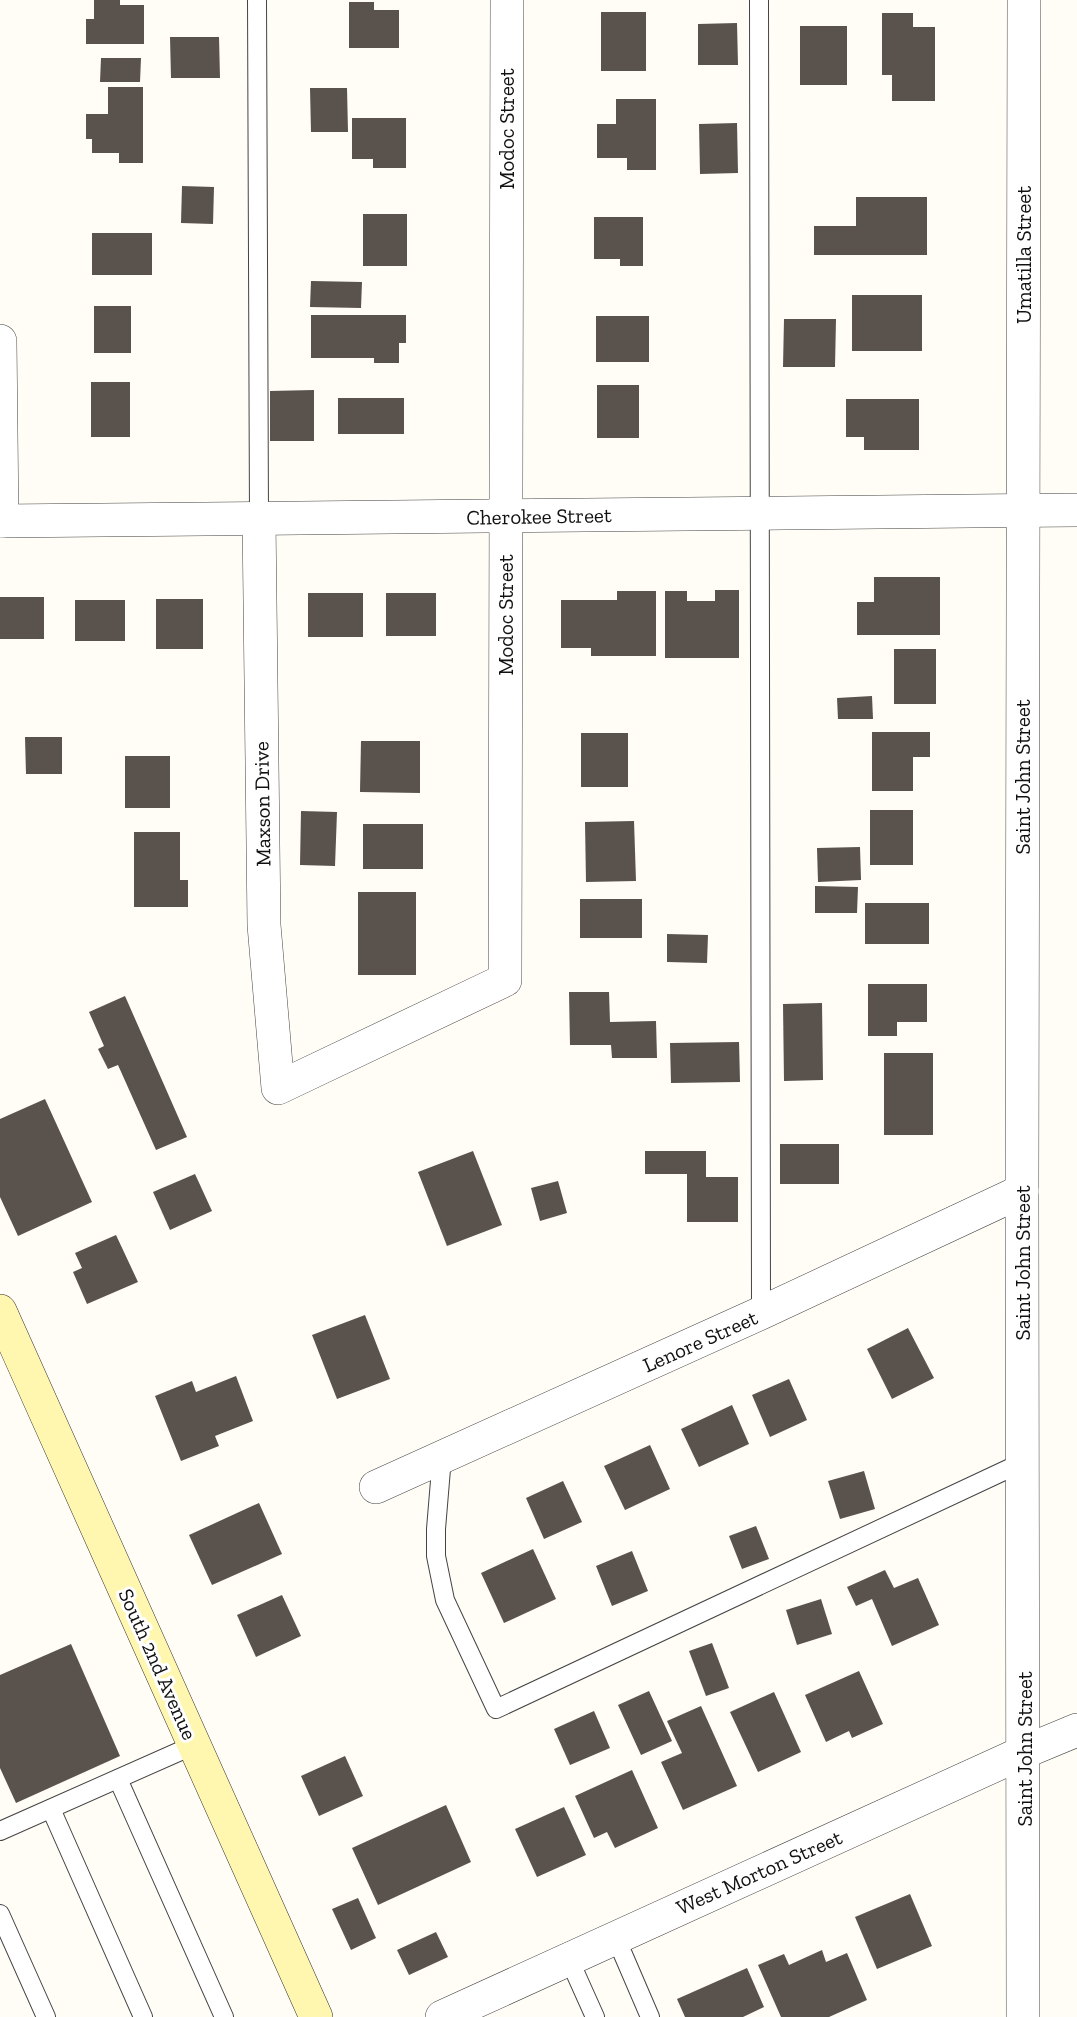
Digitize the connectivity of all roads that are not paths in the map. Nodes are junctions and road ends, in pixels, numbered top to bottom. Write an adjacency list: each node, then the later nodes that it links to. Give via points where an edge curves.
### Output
1 (257, 0): 10 (lane)
2 (507, 0): 9 (street, Modoc Street)
3 (759, 0): 8 (lane)
4 (1024, 0): 6 (street, Umatilla Street)
5 (0, 341): 11 (street)
6 (1023, 510): 7 (street, Cherokee Street); 8 (street, Cherokee Street); 13 (street, Saint John Street)
7 (1077, 510)
8 (760, 513): 9 (street, Cherokee Street); 15 (lane)
9 (505, 516): 10 (street, Cherokee Street); 12 (street, Modoc Street, via 505,980)
10 (259, 519): 11 (street, Cherokee Street); 12 (street, Maxson Drive, via 264,925)
11 (1, 521)
12 (278, 1088)
13 (1022, 1191): 15 (street, Lenore Street); 17 (street, Saint John Street)
14 (0, 1311): 20 (main road, South 2nd Avenue)
15 (760, 1313): 16 (street, Lenore Street)
16 (442, 1457): 17 (lane, via 436,1556 445,1600 496,1709); 18 (street, Lenore Street)
17 (1023, 1462): 21 (street, Saint John Street)
18 (376, 1487)
19 (1077, 1730): 21 (street, West Morton Street)
20 (194, 1745): 22 (lane); 31 (main road, South 2nd Avenue)
21 (1024, 1752): 26 (street, West Morton Street); 35 (street, Saint John Street)
22 (118, 1779): 23 (lane); 30 (lane)
23 (51, 1809): 24 (lane); 29 (lane)
24 (0, 1831)
25 (0, 1914): 28 (lane)
26 (616, 1938): 27 (street, West Morton Street); 34 (lane)
27 (569, 1959): 32 (street, West Morton Street); 33 (lane)
28 (46, 2017)
29 (143, 2017)
30 (225, 2017)
31 (316, 2017)
32 (442, 2017)
33 (595, 2017)
34 (650, 2017)
35 (1023, 2017)

